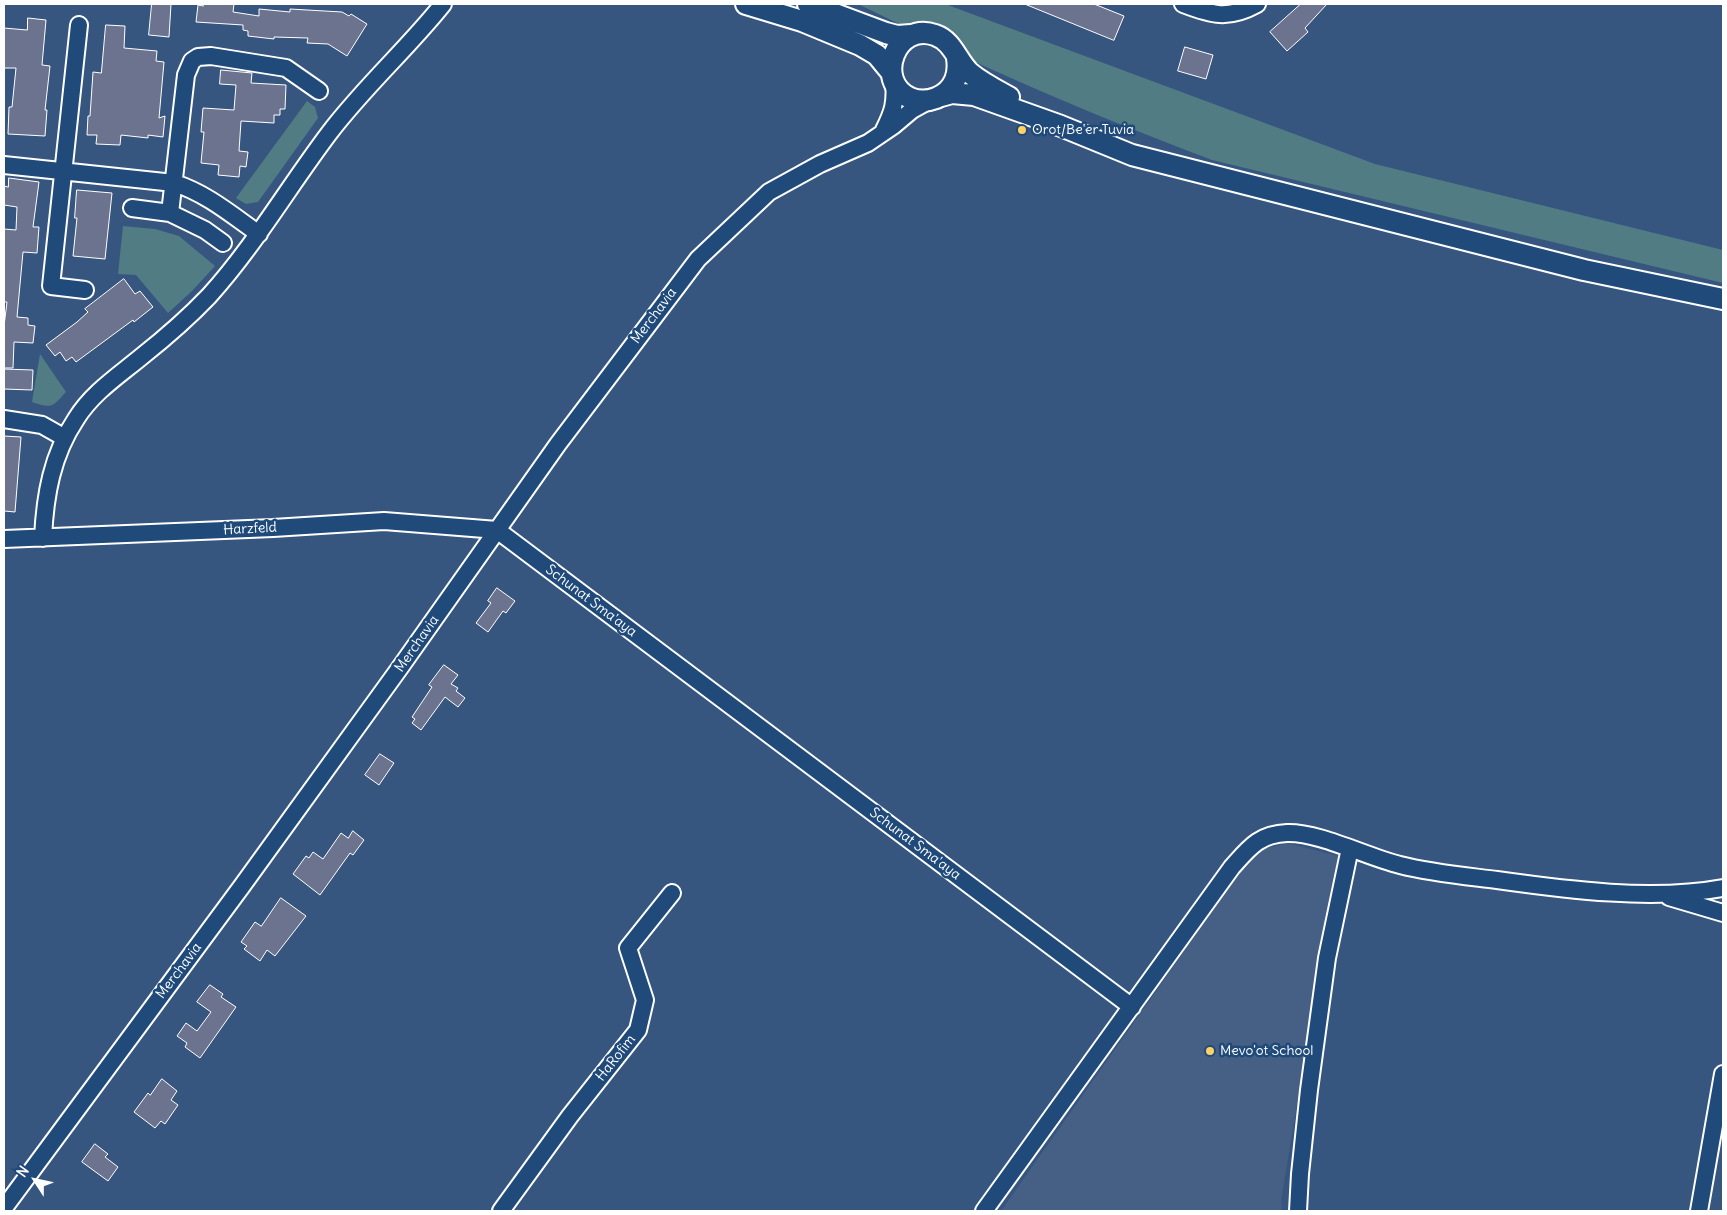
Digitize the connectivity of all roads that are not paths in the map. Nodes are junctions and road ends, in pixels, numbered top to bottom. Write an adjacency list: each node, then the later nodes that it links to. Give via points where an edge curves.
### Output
1 (443, 4): 19 (street, via 333,129)
2 (746, 4): 9 (main road, via 802,21 860,45 877,55)
3 (808, 4): 7 (main road, via 886,33)
4 (1183, 4): 5 (street, via 1219,15 1244,11)
5 (1257, 4)
6 (79, 25): 15 (street)
7 (911, 36): 8 (main road, via 934,34 952,47); 9 (main road, via 894,51)
8 (957, 58): 11 (main road, via 955,80 949,90); 12 (main road, via 985,84)
9 (892, 77): 11 (main road, via 900,91 909,97 920,100); 13 (street, via 896,98 894,108)
10 (319, 90): 16 (street, via 286,68 211,56 198,57 192,61 186,76)
11 (936, 98): 12 (main road, via 952,93 974,95); 13 (street, Merchavia, via 912,110)
12 (1061, 126): 22 (main road, via 1132,155 1584,270)
13 (880, 136): 25 (street, Merchavia, via 769,192 698,259)
14 (4, 165): 15 (street)
15 (64, 171): 16 (street); 21 (street, via 51,286)
16 (174, 183): 18 (street); 19 (street, via 201,194)
17 (132, 208): 18 (street)
18 (170, 213): 20 (street, via 206,230)
19 (259, 234): 24 (street, via 226,277 179,326 87,403)
20 (223, 243)
21 (85, 290)
22 (1723, 299)
23 (4, 419): 24 (street, via 42,425)
24 (65, 438): 26 (street, via 48,489)
25 (497, 530): 26 (street, Harzfeld, via 384,521); 33 (street, Schunat Sma'aya); 35 (street, Merchavia, via 248,878)
26 (43, 538): 27 (street, Harzfeld)
27 (4, 539)
28 (1350, 848): 31 (street, via 1400,865 1467,876 1557,888); 33 (street, via 1288,833 1268,836 1253,844 1210,897); 38 (street, via 1327,958 1309,1090)
29 (1723, 888): 31 (street)
30 (672, 893): 36 (street, HaRofim, via 628,948 645,1000 638,1030)
31 (1659, 894): 32 (street)
32 (1723, 912)
33 (1132, 1007): 37 (street)
34 (1723, 1074): 39 (street)
35 (4, 1208)
36 (501, 1211)
37 (984, 1211)
38 (1298, 1211)
39 (1699, 1211)

